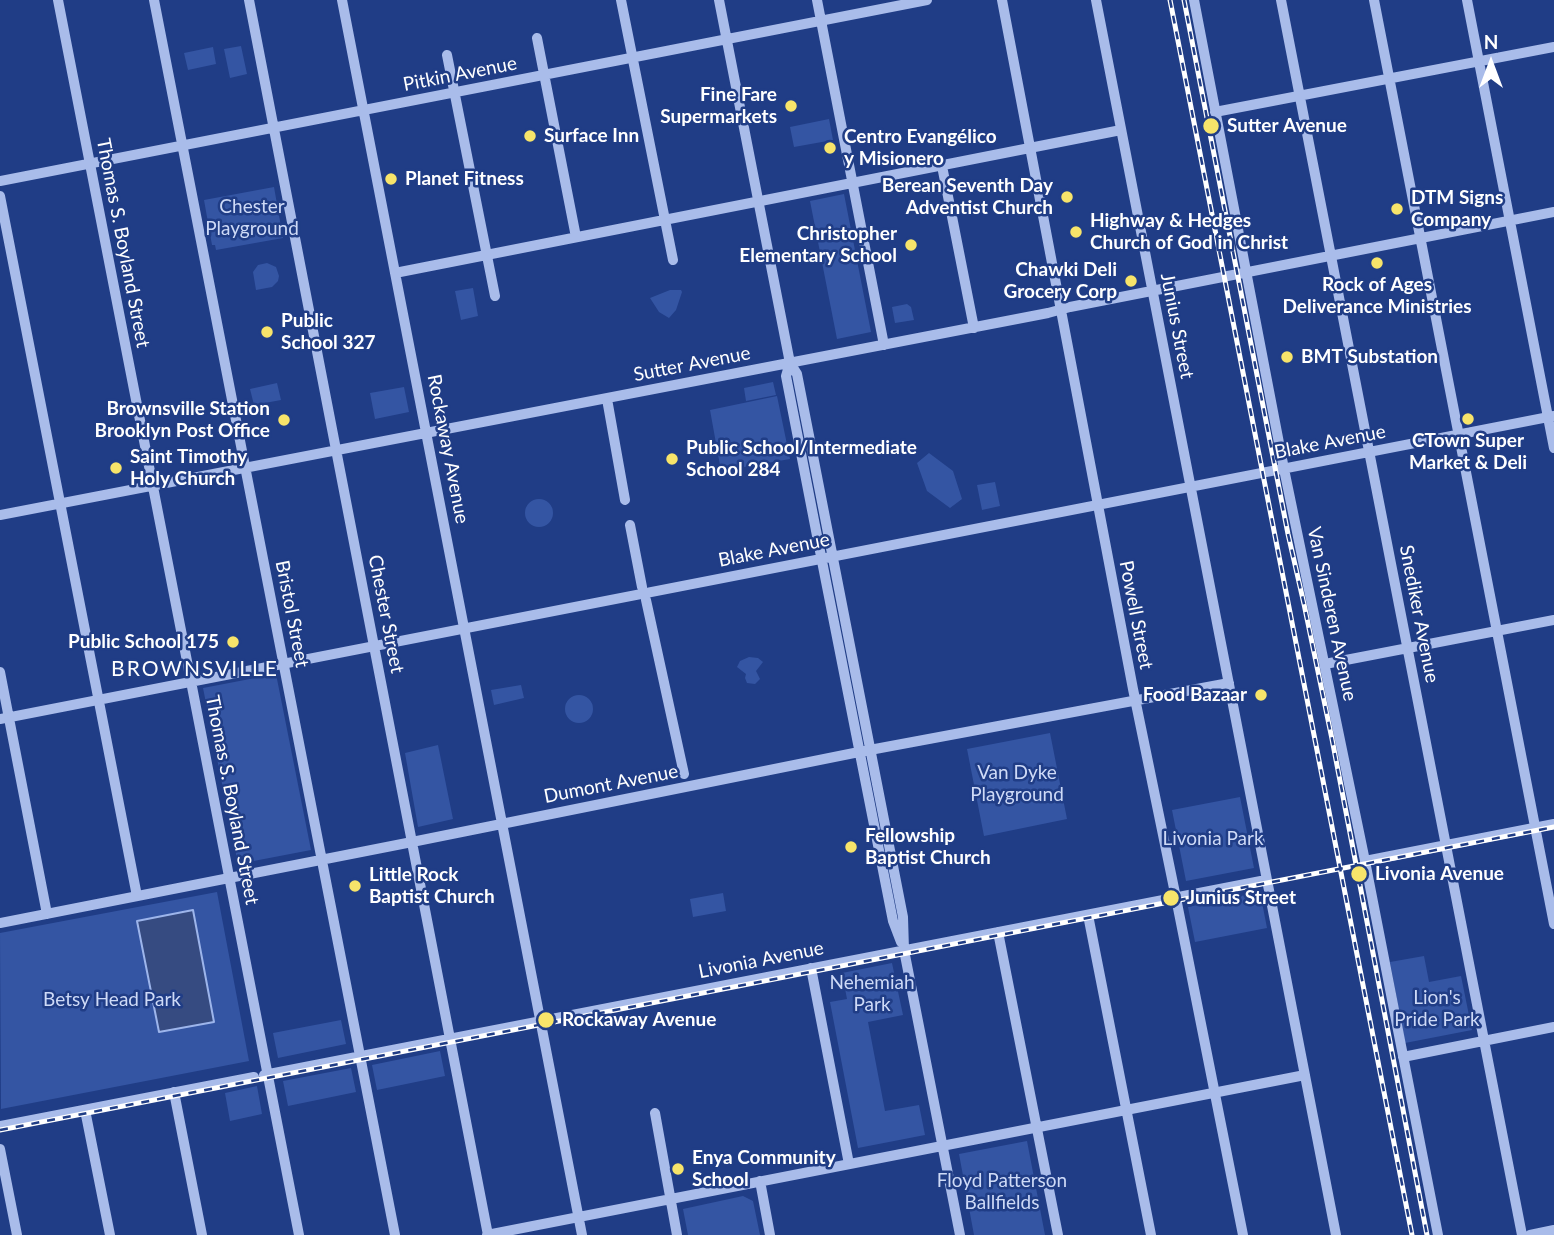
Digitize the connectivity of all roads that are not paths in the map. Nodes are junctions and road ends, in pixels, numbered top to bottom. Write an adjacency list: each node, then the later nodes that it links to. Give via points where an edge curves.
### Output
1 (58, 0): 33 (street, Thomas S. Boyland Street)
2 (154, 0): 31 (street, Bristol Street)
3 (249, 0): 29 (street, Chester Street)
4 (342, 0): 27 (street, Rockaway Avenue)
5 (621, 0): 21 (street)
6 (719, 0): 18 (street)
7 (817, 0): 16 (street)
8 (927, 0): 15 (street, Pitkin Avenue)
9 (1002, 0): 32 (street, Powell Street)
10 (1096, 0): 30 (street, Junius Street)
11 (1194, 0): 28 (street, Van Sinderen Avenue)
12 (1281, 0): 26 (street, Snediker Avenue)
13 (1374, 0): 24 (street)
14 (1467, 0): 22 (street)
15 (910, 1): 16 (street, Pitkin Avenue)
16 (821, 21): 18 (street, Pitkin Avenue); 36 (street)
17 (537, 38): 23 (street)
18 (727, 40): 21 (street, Pitkin Avenue); 38 (street)
19 (1554, 47): 22 (street)
20 (447, 55): 25 (street)
21 (633, 58): 23 (street, Pitkin Avenue); 40 (street)
22 (1479, 62): 24 (street); 41 (street)
23 (544, 75): 25 (street, Pitkin Avenue); 42 (street)
24 (1390, 79): 26 (street); 43 (street)
25 (455, 93): 27 (street, Pitkin Avenue); 44 (street)
26 (1300, 96): 28 (street); 45 (street, Snediker Avenue)
27 (363, 111): 29 (street, Pitkin Avenue); 47 (street, Rockaway Avenue)
28 (1215, 113): 48 (street, Van Sinderen Avenue)
29 (274, 128): 31 (street, Pitkin Avenue); 60 (street, Chester Street)
30 (1121, 130): 32 (street); 49 (street, Junius Street)
31 (183, 146): 33 (street, Pitkin Avenue); 62 (street, Bristol Street)
32 (1030, 149): 34 (street); 51 (street, Powell Street)
33 (90, 164): 35 (street, Pitkin Avenue); 64 (street, Thomas S. Boyland Street)
34 (942, 166): 36 (street); 52 (street)
35 (0, 181)
36 (853, 183): 38 (street); 53 (street)
37 (0, 196): 67 (street)
38 (759, 201): 40 (street); 54 (street)
39 (1554, 212): 41 (street, Sutter Avenue)
40 (665, 219): 42 (street); 46 (street)
41 (1510, 221): 43 (street, Sutter Avenue); 56 (street)
42 (576, 237): 44 (street)
43 (1421, 238): 45 (street, Sutter Avenue); 58 (street)
44 (486, 254): 47 (street); 50 (street)
45 (1331, 256): 48 (street, Sutter Avenue); 61 (street, Snediker Avenue)
46 (673, 261)
47 (395, 273): 57 (street, Rockaway Avenue)
48 (1246, 273): 49 (street, Sutter Avenue); 63 (street, Van Sinderen Avenue)
49 (1152, 291): 51 (street, Sutter Avenue); 65 (street, Junius Street)
50 (495, 296)
51 (1060, 310): 52 (street, Sutter Avenue); 68 (street, Powell Street)
52 (974, 328): 53 (street, Sutter Avenue)
53 (884, 345): 54 (street, Sutter Avenue)
54 (790, 363): 55 (street, Sutter Avenue); 71 (street, via 786,376)
55 (607, 399): 57 (street, Sutter Avenue); 66 (street)
56 (1551, 416): 58 (street, Blake Avenue); 59 (street)
57 (426, 432): 60 (street, Sutter Avenue); 75 (street, Rockaway Avenue)
58 (1459, 435): 61 (street, Blake Avenue); 76 (street)
59 (1554, 448)
60 (337, 450): 62 (street, Sutter Avenue); 77 (street, Chester Street)
61 (1369, 452): 63 (street, Blake Avenue); 78 (street, Snediker Avenue)
62 (246, 468): 64 (street, Sutter Avenue); 79 (street, Bristol Street)
63 (1283, 469): 65 (street, Blake Avenue); 80 (street, Van Sinderen Avenue)
64 (153, 486): 67 (street, Sutter Avenue); 82 (street, Thomas S. Boyland Street)
65 (1190, 487): 68 (street, Blake Avenue); 83 (street, Junius Street)
66 (625, 500)
67 (60, 504): 69 (street, Sutter Avenue); 84 (street)
68 (1097, 505): 71 (street, Blake Avenue); 85 (street, Powell Street)
69 (0, 515)
70 (630, 525): 72 (street)
71 (827, 557): 75 (street, Blake Avenue); 87 (street); 88 (street)
72 (642, 587)
73 (646, 600): 89 (street)
74 (1554, 620): 76 (street)
75 (465, 628): 77 (street, Blake Avenue); 90 (street, Rockaway Avenue)
76 (1497, 631): 78 (street); 92 (street)
77 (375, 646): 79 (street, Blake Avenue); 93 (street, Chester Street)
78 (1408, 648): 80 (street); 94 (street, Snediker Avenue)
79 (284, 664): 82 (street, Blake Avenue); 95 (street, Bristol Street)
80 (1325, 664): 96 (street, Van Sinderen Avenue)
81 (0, 672): 86 (street)
82 (191, 682): 84 (street, Blake Avenue); 97 (street, Thomas S. Boyland Street)
83 (1229, 683): 85 (street, Dumont Avenue); 98 (street, Junius Street)
84 (98, 700): 86 (street, Blake Avenue); 99 (street)
85 (1135, 700): 87 (street, Dumont Avenue); 100 (street, Powell Street)
86 (4, 718): 101 (street)
87 (871, 750): 88 (street, Dumont Avenue); 106 (street, via 903,917)
88 (859, 752): 90 (street, Dumont Avenue); 106 (street, via 893,921)
89 (684, 774)
90 (503, 824): 93 (street, Dumont Avenue); 108 (street, Rockaway Avenue)
91 (1554, 824): 92 (street)
92 (1536, 828): 94 (street); 104 (street)
93 (412, 842): 95 (street, Dumont Avenue); 110 (street, Chester Street)
94 (1446, 845): 96 (street); 111 (street, Snediker Avenue)
95 (322, 860): 97 (street, Dumont Avenue); 112 (street, Bristol Street)
96 (1365, 861): 113 (street, Van Sinderen Avenue)
97 (229, 878): 99 (street, Dumont Avenue); 114 (street, Thomas S. Boyland Street)
98 (1266, 880): 100 (street, Livonia Avenue); 115 (street, Junius Street)
99 (136, 896): 101 (street, Dumont Avenue)
100 (1176, 898): 102 (street, Livonia Avenue); 117 (street, Powell Street)
101 (47, 914): 103 (street, Dumont Avenue)
102 (1088, 915): 105 (street, Livonia Avenue); 119 (street)
103 (0, 923)
104 (1554, 924)
105 (998, 932): 106 (street, Livonia Avenue); 122 (street)
106 (905, 950): 107 (street, Livonia Avenue); 123 (street)
107 (811, 968): 108 (street, Livonia Avenue); 125 (street)
108 (540, 1021): 110 (street, Livonia Avenue); 128 (street, Rockaway Avenue)
109 (1554, 1027): 111 (street)
110 (449, 1039): 112 (street, Livonia Avenue); 135 (street, Chester Street)
111 (1484, 1040): 113 (street); 145 (street, Snediker Avenue)
112 (360, 1056): 114 (street, Livonia Avenue); 134 (street, Bristol Street)
113 (1403, 1057): 144 (street, Van Sinderen Avenue)
114 (261, 1075): 116 (street, Livonia Avenue); 133 (street, Thomas S. Boyland Street)
115 (1305, 1075): 117 (street); 143 (street, Junius Street)
116 (174, 1092): 118 (street, Livonia Avenue); 132 (street)
117 (1216, 1093): 119 (street); 142 (street, Powell Street)
118 (85, 1110): 121 (street, Livonia Avenue); 131 (street)
119 (1126, 1110): 122 (street); 141 (street)
120 (655, 1113): 127 (street)
121 (0, 1126)
122 (1037, 1128): 123 (street); 140 (street)
123 (943, 1146): 125 (street); 139 (street)
124 (0, 1149): 130 (street)
125 (849, 1164): 126 (street)
126 (760, 1181): 127 (street); 138 (street)
127 (670, 1199): 128 (street); 137 (street)
128 (579, 1217): 135 (street); 136 (street, Rockaway Avenue)
129 (1554, 1230): 146 (street)
130 (17, 1235)
131 (110, 1235)
132 (202, 1235)
133 (299, 1235)
134 (395, 1235)
135 (487, 1235)
136 (583, 1235)
137 (677, 1235)
138 (770, 1235)
139 (960, 1235)
140 (1058, 1235)
141 (1150, 1235)
142 (1243, 1235)
143 (1336, 1235)
144 (1438, 1235)
145 (1522, 1235)
146 (1530, 1235)

